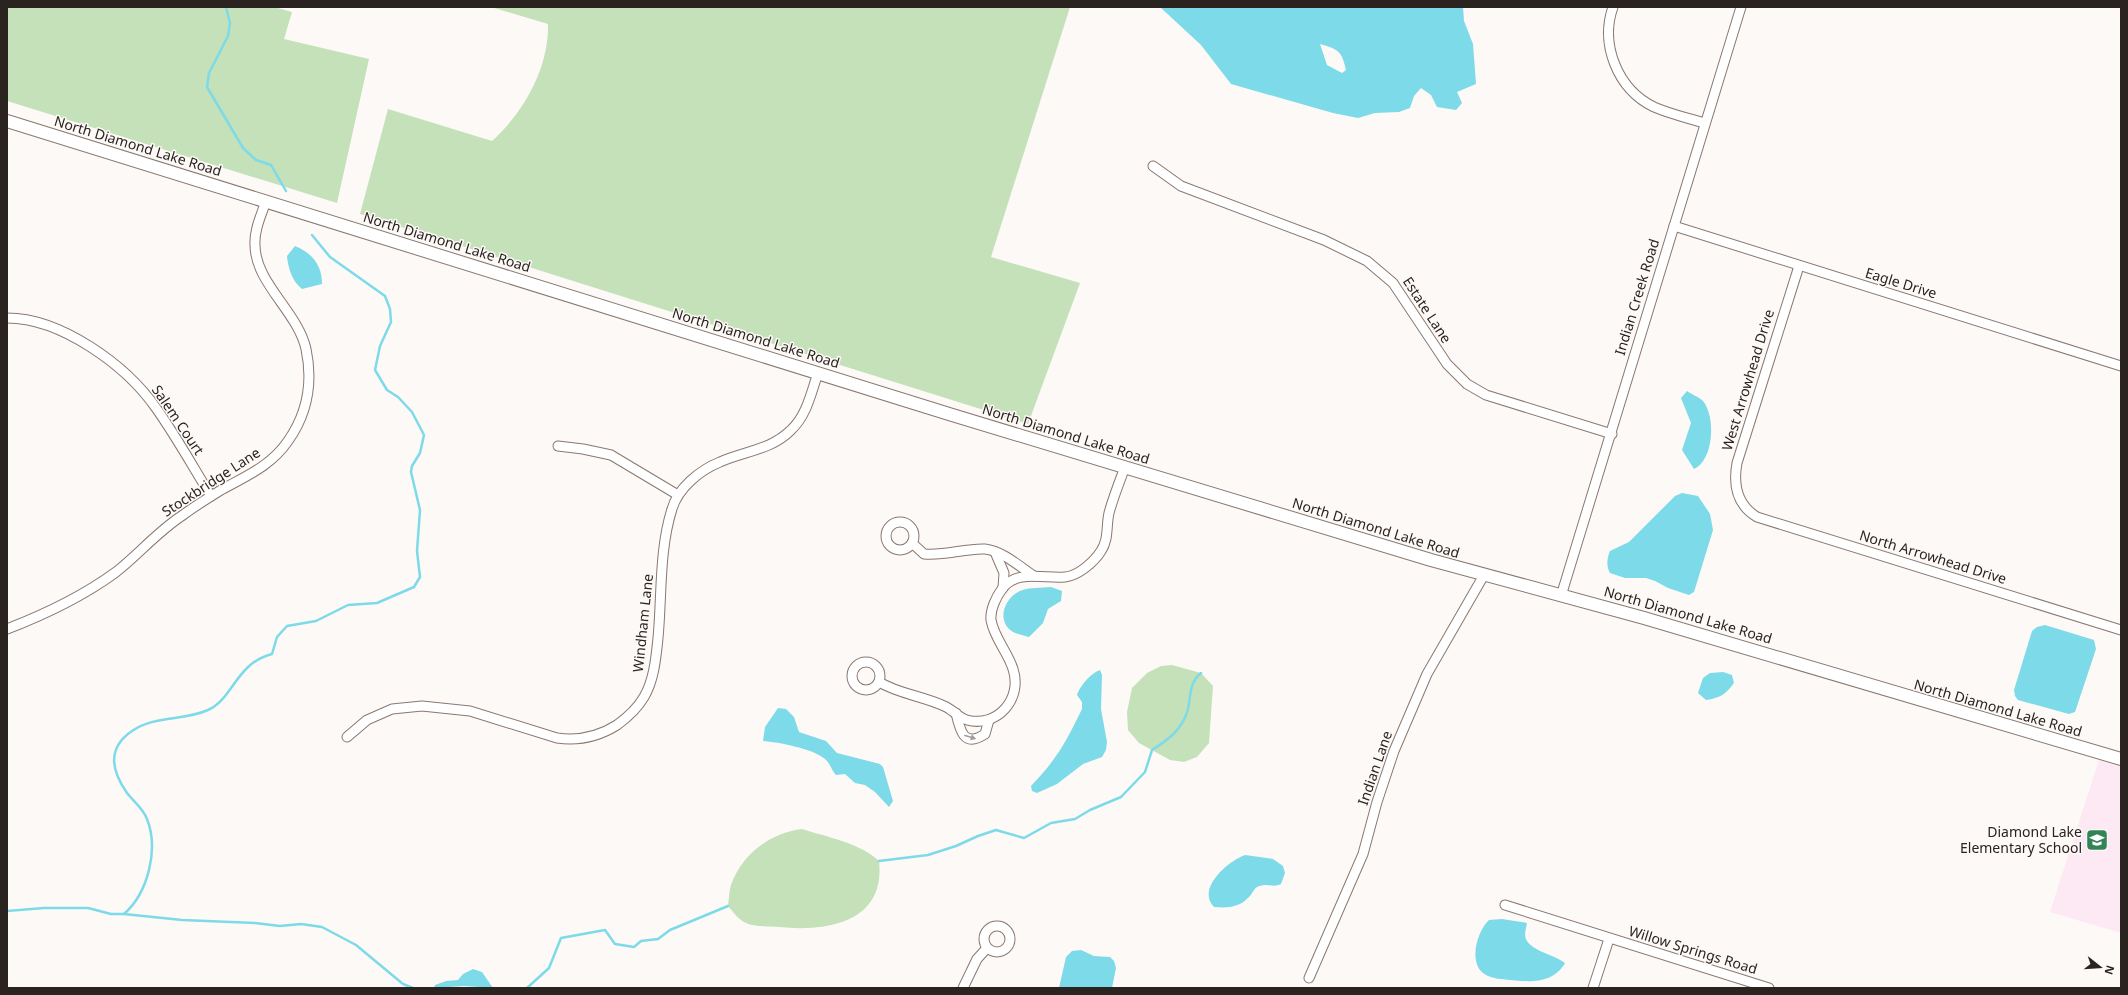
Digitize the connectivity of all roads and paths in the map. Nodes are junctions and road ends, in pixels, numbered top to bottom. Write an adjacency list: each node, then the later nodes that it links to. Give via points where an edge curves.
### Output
1 (1613, 7): 4 (street, via 1609,20 1610,49 1618,71 1626,83 1652,106)
2 (1741, 7): 4 (street, Indian Creek Road)
3 (7, 121): 6 (street, North Diamond Lake Road)
4 (1704, 123): 7 (street, Indian Creek Road)
5 (1153, 166): 12 (street, Estate Lane, via 1181,186 1324,240 1367,261 1393,283 1439,354 1467,384 1486,395)
6 (266, 201): 11 (street, North Diamond Lake Road); 16 (street, Stockbridge Lane, via 256,232 257,260 298,326 306,348 309,388 306,407 288,442 273,459 244,480)
7 (1674, 226): 8 (street, Eagle Drive); 12 (street, Indian Creek Road)
8 (1799, 266): 10 (street, Eagle Drive); 17 (street, West Arrowhead Drive, via 1737,463 1735,488)
9 (7, 318): 16 (street, Salem Court, via 20,318 45,324 91,347 117,367 137,385 156,408)
10 (2121, 366)
11 (818, 373): 14 (street, North Diamond Lake Road); 15 (street, Windham Lane, via 804,412 784,437 771,445 720,462 694,479)
12 (1612, 434): 23 (street, Indian Creek Road)
13 (558, 446): 15 (street, via 611,456)
14 (1125, 468): 20 (street, North Diamond Lake Road); 21 (street, via 1109,515 1106,543 1100,552 1081,571 1066,577)
15 (678, 495): 29 (street, Windham Lane, via 666,533 656,658 650,685 644,698 629,717 599,734 569,740 462,709 422,706 392,709 367,720)
16 (211, 496): 24 (street, Stockbridge Lane, via 181,515 96,586 45,614)
17 (1742, 502): 25 (street, North Arrowhead Drive, via 1757,517)
18 (912, 542): 19 (street, via 924,554 938,555 986,549)
19 (995, 552): 21 (street); 22 (street, via 1004,572)
20 (1484, 575): 23 (street, North Diamond Lake Road); 34 (street, Indian Lane, via 1427,674 1394,751 1376,802 1363,854)
21 (1034, 576): 22 (street, via 1010,582)
22 (1003, 588): 28 (street, via 993,607 991,618 1016,680 1009,705 1000,715)
23 (1561, 596): 30 (street, North Diamond Lake Road, via 1748,648)
24 (7, 629)
25 (2121, 630)
26 (879, 682): 27 (street, via 944,706)
27 (956, 713): 28 (street, via 966,720); 28 (street, one-way to 28, via 959,729 969,739 977,740 986,734)
28 (989, 720)
29 (347, 736)
30 (2121, 759)
31 (1505, 905): 32 (street, Willow Springs Road)
32 (1609, 939): 36 (street); 37 (street, Willow Springs Road)
33 (987, 948): 35 (street, via 977,958)
34 (1310, 978)
35 (963, 988)
36 (1592, 988)
37 (1769, 988)

